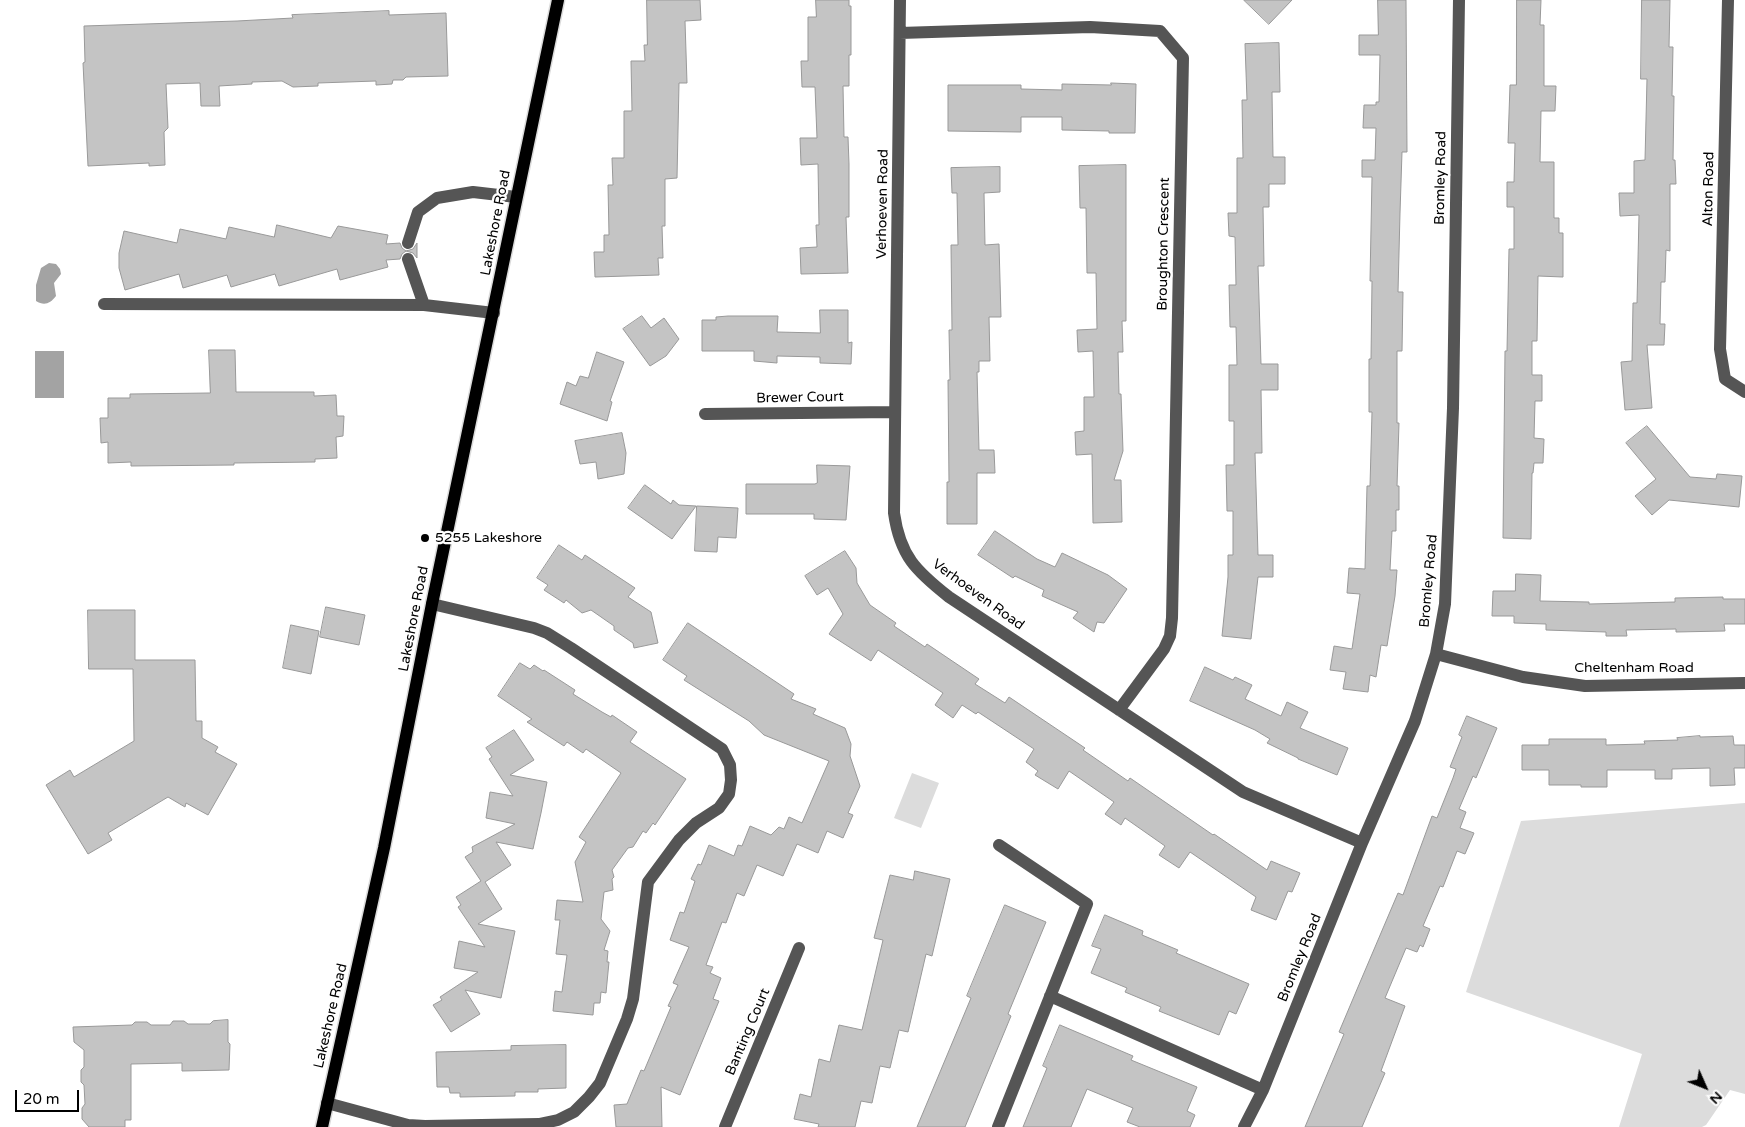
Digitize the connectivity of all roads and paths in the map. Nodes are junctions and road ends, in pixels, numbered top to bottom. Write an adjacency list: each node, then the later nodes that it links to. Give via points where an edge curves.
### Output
1 (558, 0): 6 (main road, Lakeshore Road)
2 (900, 0): 5 (street, Verhoeven Road)
3 (1459, 0): 16 (street, Bromley Road, via 1452,446 1445,604)
4 (1728, 0): 12 (street, Alton Road, via 1720,349 1725,379)
5 (900, 33): 13 (street, Verhoeven Road); 18 (street, Broughton Crescent, via 1090,27 1160,31 1183,58 1172,618 1170,636 1164,649)
6 (516, 197): 7 (street, via 473,192 437,198 418,212); 11 (main road, Lakeshore Road)
7 (408, 243)
8 (408, 259): 10 (street)
9 (104, 304): 10 (street)
10 (424, 305): 11 (street)
11 (494, 313): 15 (main road, Lakeshore Road)
12 (1745, 392)
13 (894, 412): 14 (street, Brewer Court); 18 (street, Verhoeven Road, via 894,513 897,532 902,547 920,574 949,597)
14 (705, 414)
15 (432, 604): 24 (main road, Lakeshore Road, via 384,848); 24 (street, via 547,633 722,749 730,765 731,780 728,794 719,808 696,823 679,840 648,882 628,1019 600,1083 574,1112 539,1124 425,1126 408,1125)
16 (1436, 654): 17 (street, Cheltenham Road, via 1522,677 1585,686); 19 (street, Bromley Road, via 1415,721)
17 (1745, 683)
18 (1120, 710): 19 (street, Verhoeven Road, via 1243,792)
19 (1362, 843): 23 (street, Bromley Road)
20 (999, 846): 22 (street, via 1088,904)
21 (799, 948): 26 (street, Banting Court)
22 (1050, 996): 23 (street); 27 (street)
23 (1263, 1090): 28 (street, Bromley Road)
24 (327, 1103): 25 (main road, Lakeshore Road)
25 (322, 1127)
26 (725, 1127)
27 (998, 1127)
28 (1244, 1127)

